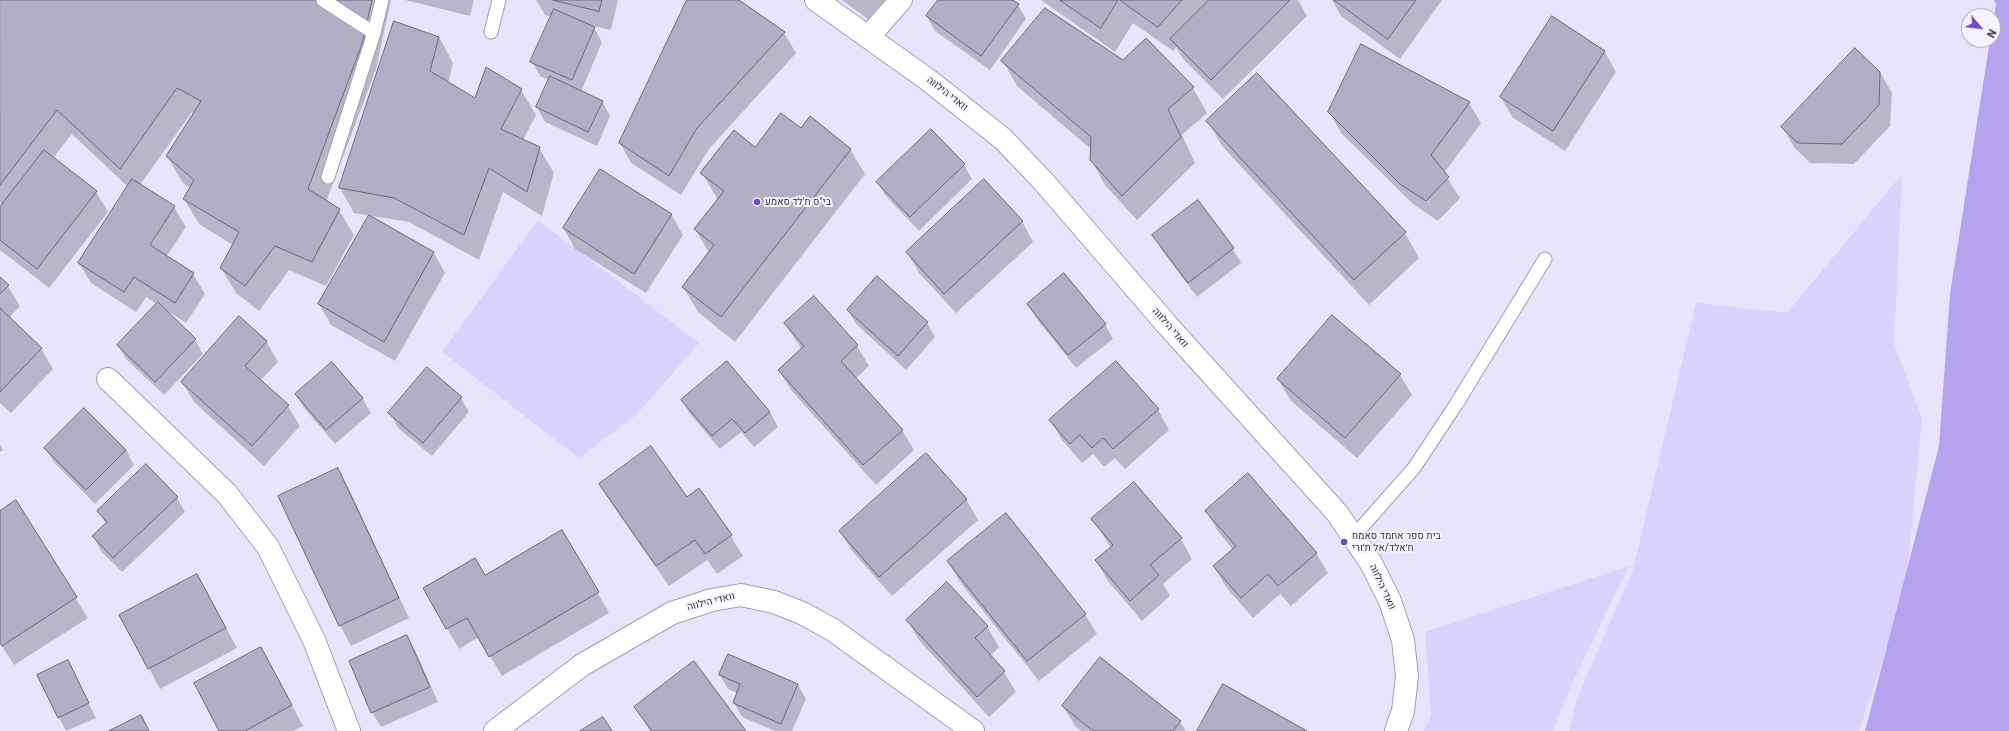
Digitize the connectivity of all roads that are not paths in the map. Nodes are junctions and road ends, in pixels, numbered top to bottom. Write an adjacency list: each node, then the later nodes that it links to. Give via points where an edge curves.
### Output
1 (323, 0): 6 (lane)
2 (382, 0): 6 (lane)
3 (499, 0): 7 (lane)
4 (816, 0): 8 (street, וואדי הילווה)
5 (901, 0): 8 (street)
6 (374, 32): 9 (lane)
7 (491, 32)
8 (869, 36): 12 (street, וואדי הילווה, via 1003,139 1337,513)
9 (328, 177)
10 (1545, 259): 12 (lane, via 1414,468)
11 (108, 379): 13 (street, via 227,494 268,547 314,640)
12 (1353, 536): 16 (street, וואדי הילווה, via 1371,562 1390,601 1403,640 1407,676)
13 (349, 731)
14 (495, 731): 15 (street, וואדי הילווה, via 582,665 672,613 712,600 741,595 774,602 802,613 833,630)
15 (973, 731)
16 (1396, 731)

